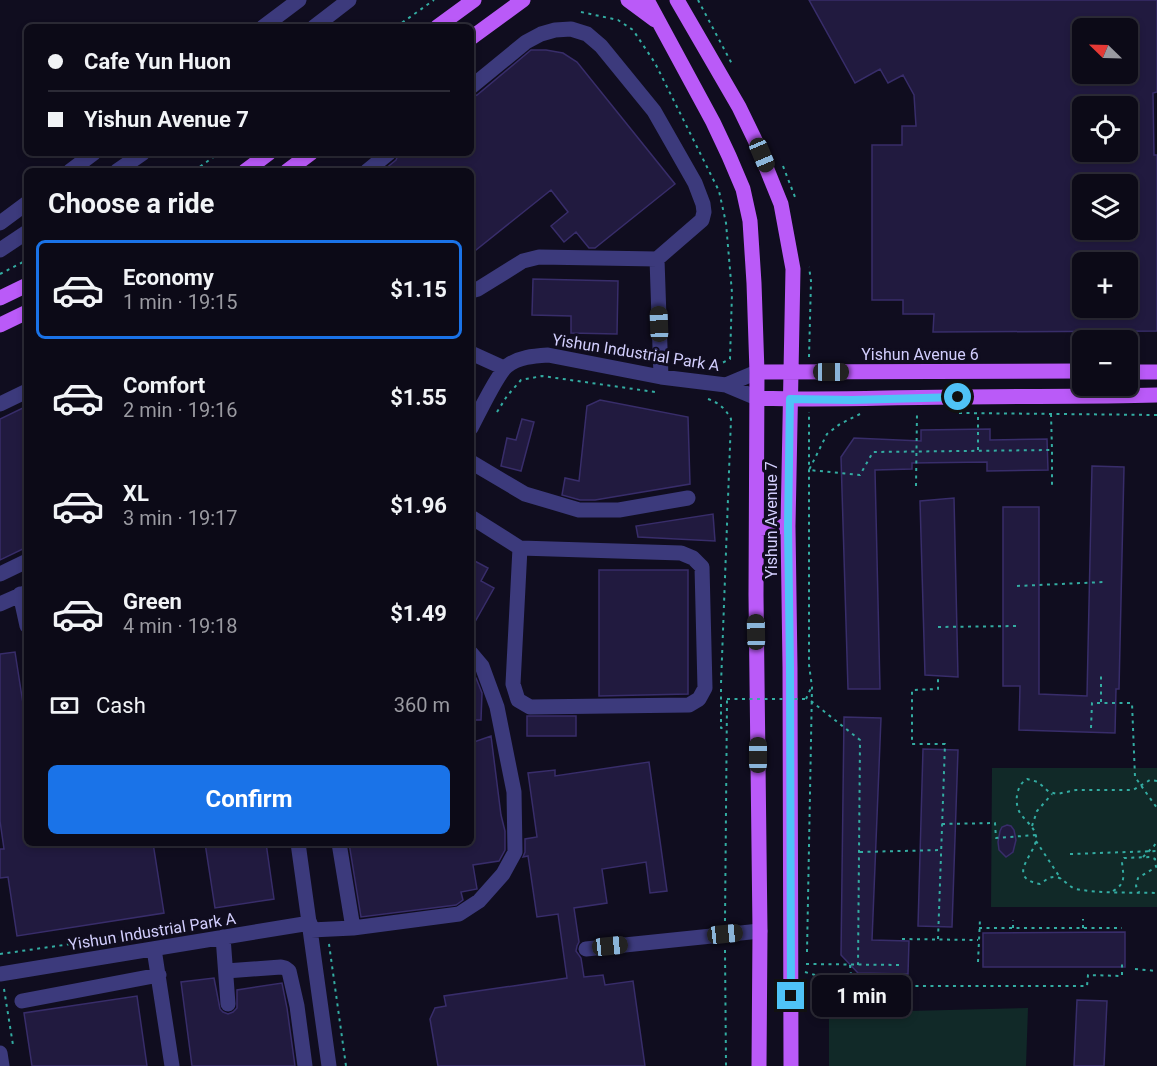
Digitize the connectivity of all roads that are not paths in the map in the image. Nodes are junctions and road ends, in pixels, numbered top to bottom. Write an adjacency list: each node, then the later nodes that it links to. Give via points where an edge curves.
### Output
1 (299, 0): 8 (street)
2 (349, 0): 9 (street)
3 (474, 0): 10 (main road)
4 (523, 0): 12 (main road)
5 (628, 0): 11 (main road)
6 (647, 0): 11 (main road, Yishun Avenue 7)
7 (680, 2): 40 (main road, Yishun Avenue 7, via 739,107 781,204 792,269)
8 (268, 24)
9 (318, 24)
10 (442, 24)
11 (660, 24): 37 (main road, Yishun Avenue 7, via 713,122 743,189 750,221)
12 (474, 36)
13 (474, 85): 28 (street, via 541,34 571,29 587,34 601,46 654,111 703,204 702,220)
14 (90, 156): 19 (street)
15 (139, 156): 20 (street)
16 (265, 156): 21 (main road)
17 (308, 156): 22 (main road)
18 (385, 156): 23 (street)
19 (74, 168)
20 (121, 168)
21 (249, 168)
22 (290, 168)
23 (371, 168)
24 (24, 205): 25 (street)
25 (0, 223)
26 (24, 234): 27 (street)
27 (0, 250)
28 (657, 259): 30 (street, via 539,257 523,261); 41 (street)
29 (24, 286): 31 (main road)
30 (474, 290)
31 (0, 298)
32 (24, 313): 33 (main road)
33 (0, 325)
34 (474, 354): 35 (street)
35 (504, 368): 41 (street, Yishun Industrial Park A, via 520,359 548,355); 48 (street)
36 (1072, 371): 40 (main road, Yishun Avenue 6)
37 (757, 372): 40 (main road, Yishun Avenue 6); 42 (street, Yishun Industrial Park A); 45 (main road, Yishun Avenue 7)
38 (1138, 372): 39 (main road)
39 (1157, 372)
40 (791, 373): 46 (main road, Yishun Avenue 7)
41 (660, 385): 42 (street, Yishun Industrial Park A)
42 (726, 385): 45 (street, Yishun Industrial Park A)
43 (24, 392): 47 (street)
44 (1157, 395): 46 (main road)
45 (757, 398): 46 (main road); 53 (main road, Yishun Avenue 7)
46 (790, 399): 52 (main road, Yishun Avenue 7)
47 (0, 404)
48 (474, 423)
49 (474, 464): 50 (street, via 525,494 579,510 619,510)
50 (688, 498)
51 (474, 519): 54 (street)
52 (788, 526): 53 (main road); 79 (main road, Yishun Avenue 7)
53 (757, 528): 64 (main road, Yishun Avenue 7)
54 (520, 548): 54 (street, via 681,553 693,558 702,567 705,688 699,699 689,705 530,707 518,700 513,684)
55 (24, 562): 56 (street)
56 (0, 574)
57 (24, 593): 58 (street)
58 (0, 604)
59 (474, 657): 63 (street, Yishun Industrial Park A, via 482,666 497,707 514,792 515,852 503,874 478,901 459,914)
60 (298, 846): 62 (street)
61 (339, 846): 63 (street)
62 (310, 927): 63 (street, Yishun Industrial Park A); 65 (street, Yishun Industrial Park A); 77 (street)
63 (353, 928)
64 (760, 931): 67 (street); 78 (main road, Yishun Avenue 7)
65 (223, 937): 66 (street, Yishun Industrial Park A); 68 (street)
66 (154, 949): 69 (street); 70 (street, Yishun Industrial Park A)
67 (586, 949)
68 (226, 971): 72 (street); 76 (street, via 280,967 289,971)
69 (159, 975): 71 (street); 75 (street)
70 (2, 981)
71 (22, 1001)
72 (228, 1004)
73 (6, 1048): 74 (street)
74 (2, 1066)
75 (172, 1066)
76 (305, 1066)
77 (330, 1066)
78 (759, 1066)
79 (791, 1066)

